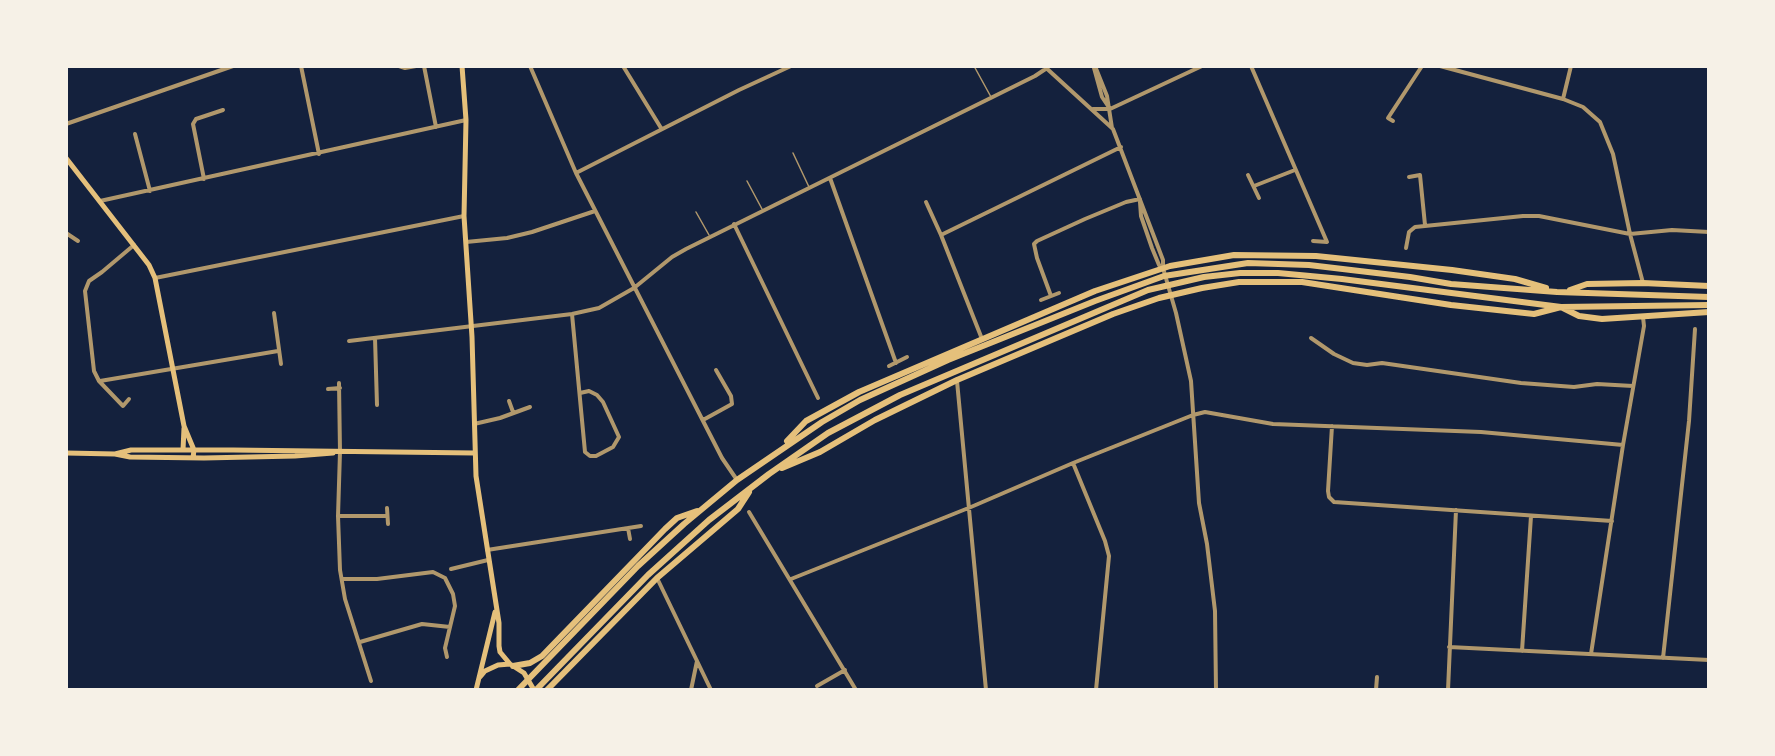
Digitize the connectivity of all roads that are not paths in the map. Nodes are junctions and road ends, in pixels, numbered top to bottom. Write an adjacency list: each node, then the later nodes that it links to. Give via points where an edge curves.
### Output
1 (233, 66): 26 (street)
2 (301, 66): 33 (street)
3 (399, 66): 4 (street)
4 (416, 66)
5 (424, 66): 27 (street)
6 (470, 66): 17 (street)
7 (530, 66): 36 (street)
8 (623, 66): 28 (street)
9 (791, 66): 28 (street)
10 (974, 66): 19 (lane)
11 (1094, 66): 22 (street, via 1102,97)
12 (1202, 66): 22 (street)
13 (1251, 66): 35 (street)
14 (1422, 66): 25 (street, via 1388,118)
15 (1440, 66): 20 (street)
16 (1571, 66): 20 (street)
17 (462, 67): 24 (main road)
18 (1045, 67): 19 (street); 21 (street)
19 (991, 98): 39 (street)
20 (1563, 99): 56 (street, via 1583,107 1605,132)
21 (1092, 109): 22 (street); 29 (street)
22 (1110, 109): 29 (street)
23 (223, 110): 40 (street, via 196,119 193,124)
24 (466, 120): 27 (street); 52 (main road)
25 (1393, 121)
26 (66, 124)
27 (436, 127): 33 (street)
28 (661, 128): 36 (street)
29 (1113, 129): 31 (street)
30 (135, 134): 44 (street)
31 (1121, 147): 46 (street); 57 (street)
32 (793, 153): 43 (lane)
33 (319, 154): 40 (street)
34 (66, 158): 47 (main road)
35 (1295, 170): 42 (street); 61 (street, via 1327,242)
36 (576, 172): 50 (street)
37 (1248, 175): 42 (street)
38 (1408, 177): 54 (street, via 1420,175)
39 (830, 178): 43 (street); 92 (street)
40 (204, 179): 44 (street)
41 (747, 181): 49 (lane)
42 (1254, 186): 45 (street)
43 (809, 187): 49 (street)
44 (150, 191): 47 (street)
45 (1258, 198)
46 (1140, 199): 65 (street, via 1141,216); 75 (street, via 1085,219 1034,244)
47 (99, 201): 63 (main road)
48 (926, 201): 57 (street)
49 (762, 210): 53 (street)
50 (595, 211): 62 (street, via 507,238); 71 (street)
51 (696, 212): 59 (lane)
52 (464, 216): 62 (main road); 66 (street)
53 (734, 224): 59 (street); 102 (street)
54 (1425, 225): 56 (street, via 1531,215); 64 (street, via 1410,232)
55 (1709, 232): 56 (street)
56 (1630, 234): 69 (street)
57 (941, 235): 88 (street)
58 (67, 236): 60 (street)
59 (710, 236): 71 (street, via 672,257)
60 (78, 241)
61 (1314, 241)
62 (465, 242): 84 (main road)
63 (134, 245): 66 (main road); 98 (street, via 89,281 85,291 94,371)
64 (1406, 248)
65 (1164, 271): 67 (highway); 68 (highway, via 1201,268); 72 (street); 73 (highway, via 1234,255 1316,256 1515,279)
66 (155, 278): 95 (main road)
67 (1123, 281): 72 (highway, via 1155,292); 88 (highway)
68 (1239, 282): 72 (highway); 79 (highway, via 1306,283 1534,315)
69 (1643, 283): 70 (highway); 73 (highway, via 1587,284)
70 (1709, 286)
71 (634, 288): 82 (street, via 599,308); 109 (street)
72 (1170, 292): 97 (highway); 108 (street, via 1191,381)
73 (1561, 292): 76 (highway); 115 (highway, via 1451,284 1309,265 1239,265 1164,276 948,360 860,400)
74 (1059, 293): 75 (street)
75 (1052, 296): 77 (street)
76 (1709, 297)
77 (1041, 300)
78 (1709, 305): 79 (highway)
79 (1561, 307): 83 (highway, via 1579,316 1602,319); 122 (highway, via 1310,275 1240,273 1204,277 1148,290 900,395 828,433)
80 (1709, 312): 83 (highway)
81 (274, 313): 90 (street)
82 (572, 314): 84 (street); 101 (street)
83 (1643, 317): 99 (street)
84 (471, 325): 86 (street); 110 (main road)
85 (1695, 329): 151 (street)
86 (375, 338): 89 (street); 105 (street)
87 (1311, 338): 99 (street, via 1353,363 1382,363 1521,383)
88 (983, 340): 115 (highway, via 859,392 806,421)
89 (349, 341)
90 (278, 351): 93 (street); 95 (street)
91 (908, 357): 92 (street)
92 (896, 363): 94 (street)
93 (281, 364)
94 (889, 366)
95 (172, 368): 98 (street); 111 (main road)
96 (716, 370): 109 (street, via 732,396 732,404)
97 (957, 380): 122 (highway, via 820,452); 125 (street)
98 (99, 381): 103 (street, via 123,406)
99 (1633, 386): 113 (street)
100 (328, 389): 116 (street, via 339,386)
101 (580, 393): 101 (street, via 585,452 596,456 614,447 618,431 597,394)
102 (818, 398)
103 (129, 399)
104 (509, 401): 107 (street)
105 (377, 405)
106 (530, 407): 107 (street)
107 (513, 412): 110 (street)
108 (1192, 415): 112 (street, via 1205,412 1273,424); 121 (street); 169 (street, via 1199,503 1215,611)
109 (703, 420): 123 (street)
110 (474, 423): 118 (main road)
111 (184, 426): 114 (main road); 120 (main road)
112 (1332, 426): 113 (street, via 1481,432); 128 (street, via 1328,491 1334,502)
113 (1623, 445): 133 (street)
114 (183, 450): 119 (main road, via 131,450); 120 (main road)
115 (779, 450): 123 (highway)
116 (340, 452): 118 (main road); 120 (main road); 120 (main road, via 216,458); 130 (street)
117 (66, 453): 119 (main road)
118 (474, 453): 138 (main road)
119 (115, 454): 120 (main road)
120 (193, 454)
121 (1073, 463): 125 (street); 168 (street, via 1109,556)
122 (769, 474): 124 (highway)
123 (737, 480): 127 (highway)
124 (752, 487): 142 (highway, via 738,509); 162 (highway, via 648,575)
125 (971, 507): 143 (street); 167 (street)
126 (387, 508): 131 (street)
127 (700, 510): 154 (highway, via 677,518 664,529 542,656 530,663); 161 (highway, via 638,566)
128 (1456, 510): 132 (street); 147 (street)
129 (749, 512): 143 (street)
130 (338, 516): 131 (street); 141 (street)
131 (387, 516): 134 (street)
132 (1531, 516): 133 (street); 148 (street)
133 (1612, 521): 149 (street)
134 (388, 524)
135 (641, 526): 136 (street)
136 (628, 528): 137 (street); 138 (street, via 584,539)
137 (630, 539)
138 (486, 550): 139 (main road)
139 (488, 560): 140 (street); 144 (main road)
140 (451, 569)
141 (343, 579): 145 (street, via 441,574 454,598); 146 (street, via 345,598)
142 (657, 579): 153 (street); 163 (highway)
143 (791, 579): 155 (street)
144 (496, 607): 154 (main road, via 500,652); 157 (main road)
145 (450, 627): 146 (street, via 422,624); 150 (street)
146 (360, 642): 158 (street)
147 (1449, 647): 148 (street); 171 (street)
148 (1522, 651): 149 (street)
149 (1592, 654): 151 (street)
150 (447, 657)
151 (1663, 658): 152 (street)
152 (1709, 660)
153 (698, 661): 164 (street); 165 (street)
154 (511, 665): 157 (main road, via 502,663); 162 (main road, via 524,673)
155 (844, 670): 159 (street); 166 (street)
156 (1377, 677): 170 (street)
157 (479, 678): 160 (main road)
158 (371, 681)
159 (817, 686)
160 (476, 690)
161 (518, 690)
162 (535, 690)
163 (547, 690)
164 (691, 690)
165 (711, 690)
166 (856, 690)
167 (986, 690)
168 (1096, 690)
169 (1216, 690)
170 (1377, 690)
171 (1448, 690)

